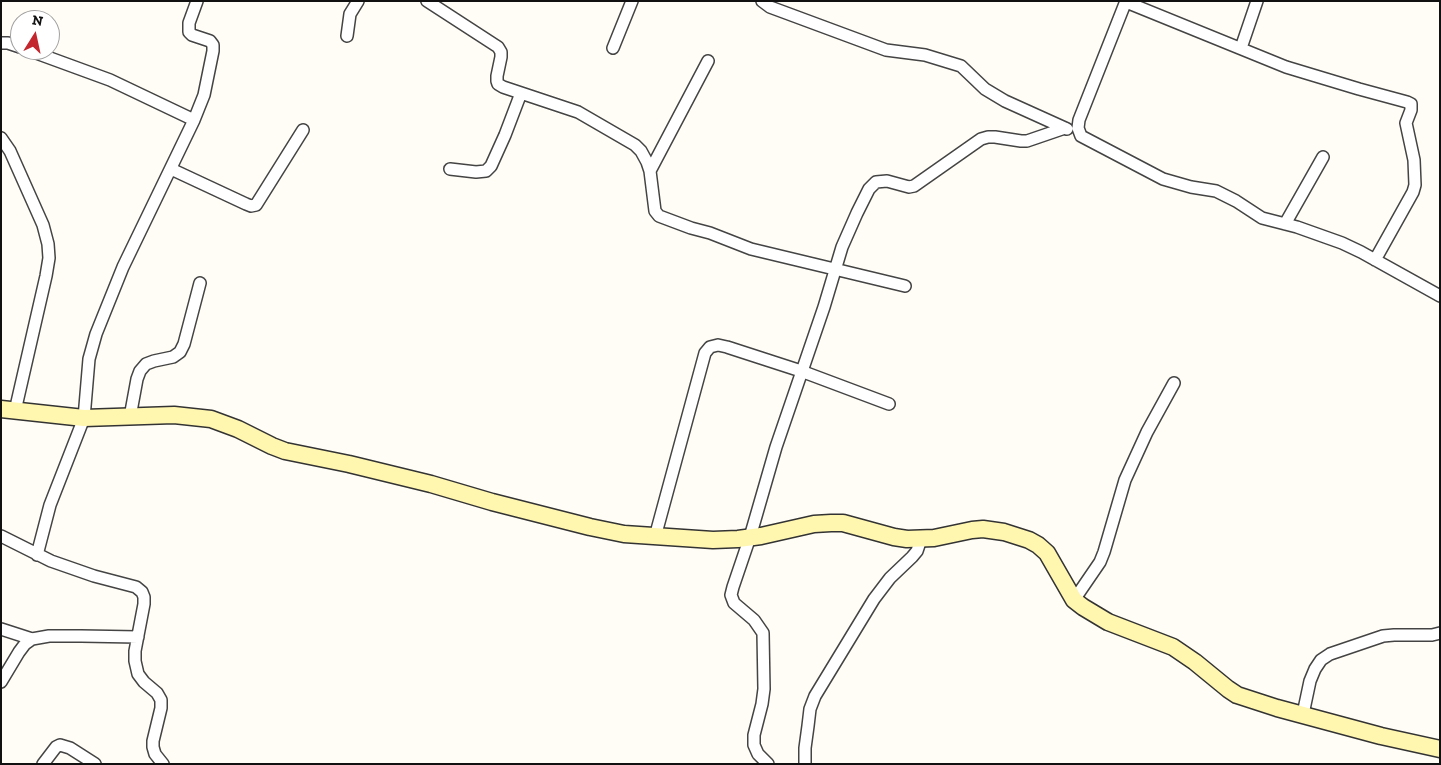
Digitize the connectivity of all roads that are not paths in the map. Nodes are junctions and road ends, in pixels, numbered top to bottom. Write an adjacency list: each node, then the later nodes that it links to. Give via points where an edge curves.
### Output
1 (197, 1): 14 (street, via 189,32 210,41 213,51 204,95)
2 (427, 1): 13 (street, via 498,48 501,52 498,84)
3 (632, 1): 9 (street)
4 (762, 1): 15 (street, via 770,7 886,50 925,54 961,66 1005,101)
5 (1257, 1): 10 (street)
6 (356, 2): 8 (street, via 350,14)
7 (1126, 2): 10 (street); 17 (street, via 1079,120)
8 (347, 36)
9 (613, 48)
10 (1241, 48): 24 (street, via 1286,67 1411,104 1406,123 1414,160 1415,185)
11 (55, 60): 14 (street, via 110,80)
12 (708, 61): 22 (street)
13 (521, 93): 21 (street, via 505,135 486,171); 22 (street, via 578,112 635,145)
14 (194, 120): 20 (street)
15 (1066, 128): 17 (street); 25 (street, via 1027,141 995,137 980,139 914,186 876,182 857,213)
16 (304, 130): 20 (street, via 256,205 246,204)
17 (1081, 136): 23 (street, via 1163,179 1216,191 1262,218)
18 (1, 138): 32 (street, via 43,225 49,258)
19 (1323, 157): 23 (street)
20 (170, 169): 34 (street, via 123,267 96,334 89,359)
21 (450, 169)
22 (650, 171): 25 (street, via 655,211 659,216 751,248)
23 (1285, 224): 24 (street, via 1320,234)
24 (1375, 260): 28 (street)
25 (835, 269): 27 (street); 29 (street)
26 (200, 283): 33 (street, via 180,352 146,364 140,371)
27 (905, 286)
28 (1440, 296)
29 (801, 371): 31 (street); 36 (street, via 726,347 710,347 705,353); 37 (street)
30 (1174, 383): 40 (street, via 1146,432 1125,480 1100,562)
31 (889, 404)
32 (8, 410): 34 (street)
33 (130, 417): 34 (street); 36 (street, via 174,415 210,419 285,451 431,484 607,531)
34 (84, 418): 39 (street, via 50,505)
35 (1, 536): 39 (street)
36 (655, 537): 37 (street, via 713,540)
37 (750, 537): 38 (street, via 831,522 894,537); 51 (street, via 731,595 734,603 754,620 763,633 764,689 754,745)
38 (921, 539): 40 (street, via 983,529 1029,540 1047,553); 52 (street, via 912,557 874,599 814,696)
39 (37, 555): 43 (street, via 75,570 136,587 144,596)
40 (1074, 600): 46 (street, via 1108,622 1173,647 1237,694)
41 (1, 629): 44 (street)
42 (1440, 633): 46 (street, via 1383,636 1330,654 1321,660 1312,675)
43 (138, 637): 44 (street); 50 (street, via 135,661 138,674 161,700 153,747)
44 (32, 638): 45 (street, via 19,652)
45 (1, 682)
46 (1303, 714): 47 (street)
47 (1440, 749)
48 (43, 764): 49 (street, via 60,745)
49 (95, 764)
50 (164, 764)
51 (768, 764)
52 (805, 764)

